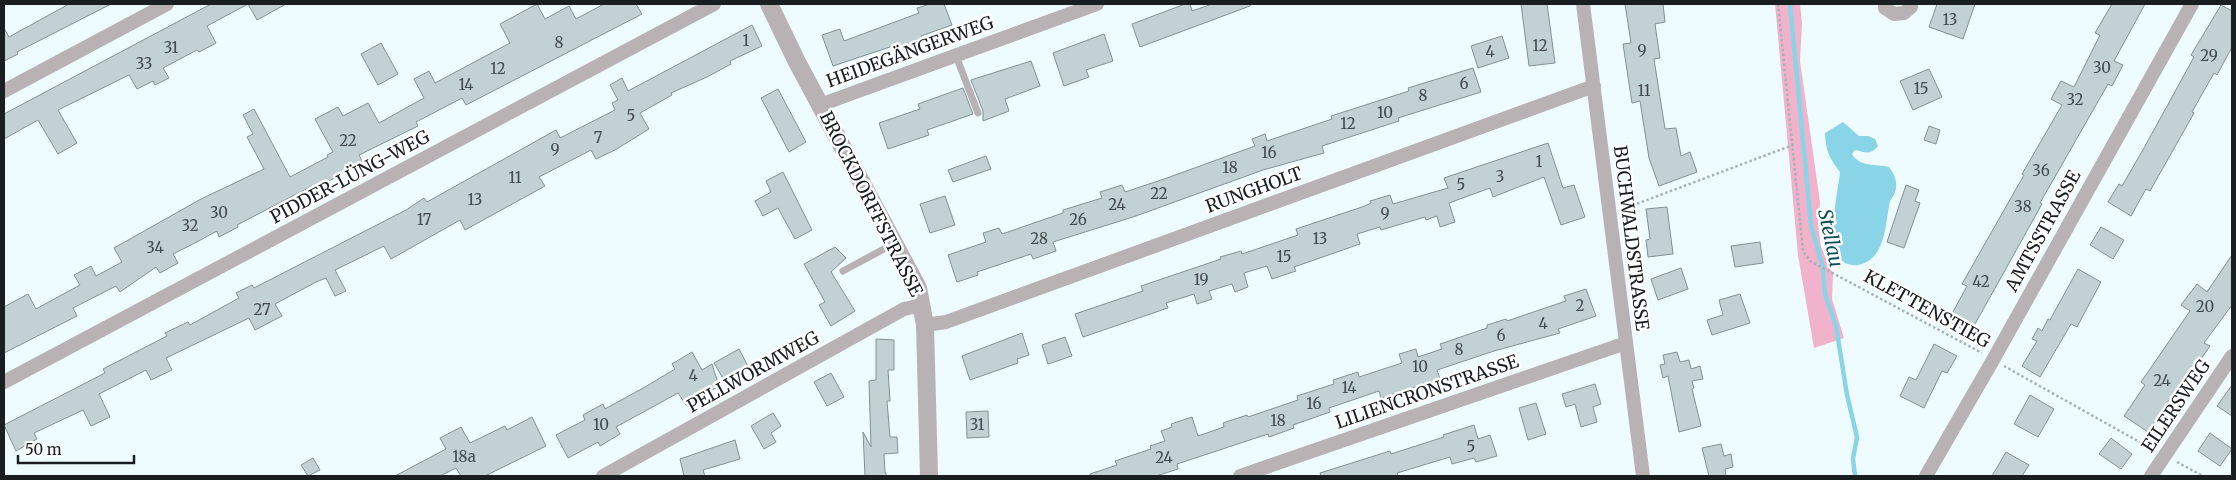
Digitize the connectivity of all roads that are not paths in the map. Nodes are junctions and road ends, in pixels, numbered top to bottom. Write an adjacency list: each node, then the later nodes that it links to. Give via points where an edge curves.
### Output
1 (167, 4): 11 (street)
2 (714, 4): 20 (street, PIDDER-LÜNG-WEG)
3 (769, 4): 12 (street, BROCKDORFFSTRASSE)
4 (1097, 4): 9 (street, HEIDEGÄNGERWEG)
5 (1583, 4): 10 (street, BUCHWALDSTRASSE)
6 (1885, 4): 7 (street, via 1885,8 1894,14 1904,13)
7 (1911, 4)
8 (2192, 4): 25 (street, AMTSSTRASSE)
9 (956, 56): 12 (street, HEIDEGÄNGERWEG); 13 (lane)
10 (1594, 86): 17 (street, RUNGHOLT, via 946,322); 18 (street, BUCHWALDSTRASSE)
11 (4, 91)
12 (820, 105): 14 (street, BROCKDORFFSTRASSE)
13 (978, 113)
14 (895, 243): 15 (lane); 16 (street, BROCKDORFFSTRASSE)
15 (843, 271)
16 (923, 305): 17 (street, BROCKDORFFSTRASSE); 21 (street, PELLWORMWEG, via 904,309)
17 (925, 325): 22 (street, BROCKDORFFSTRASSE)
18 (1626, 343): 23 (street, LILIENCRONSTRASSE); 24 (street, BUCHWALDSTRASSE)
19 (2232, 356): 26 (street, EILERSWEG)
20 (4, 382)
21 (603, 476)
22 (929, 476)
23 (1240, 476)
24 (1643, 476)
25 (1926, 476)
26 (2151, 476)

